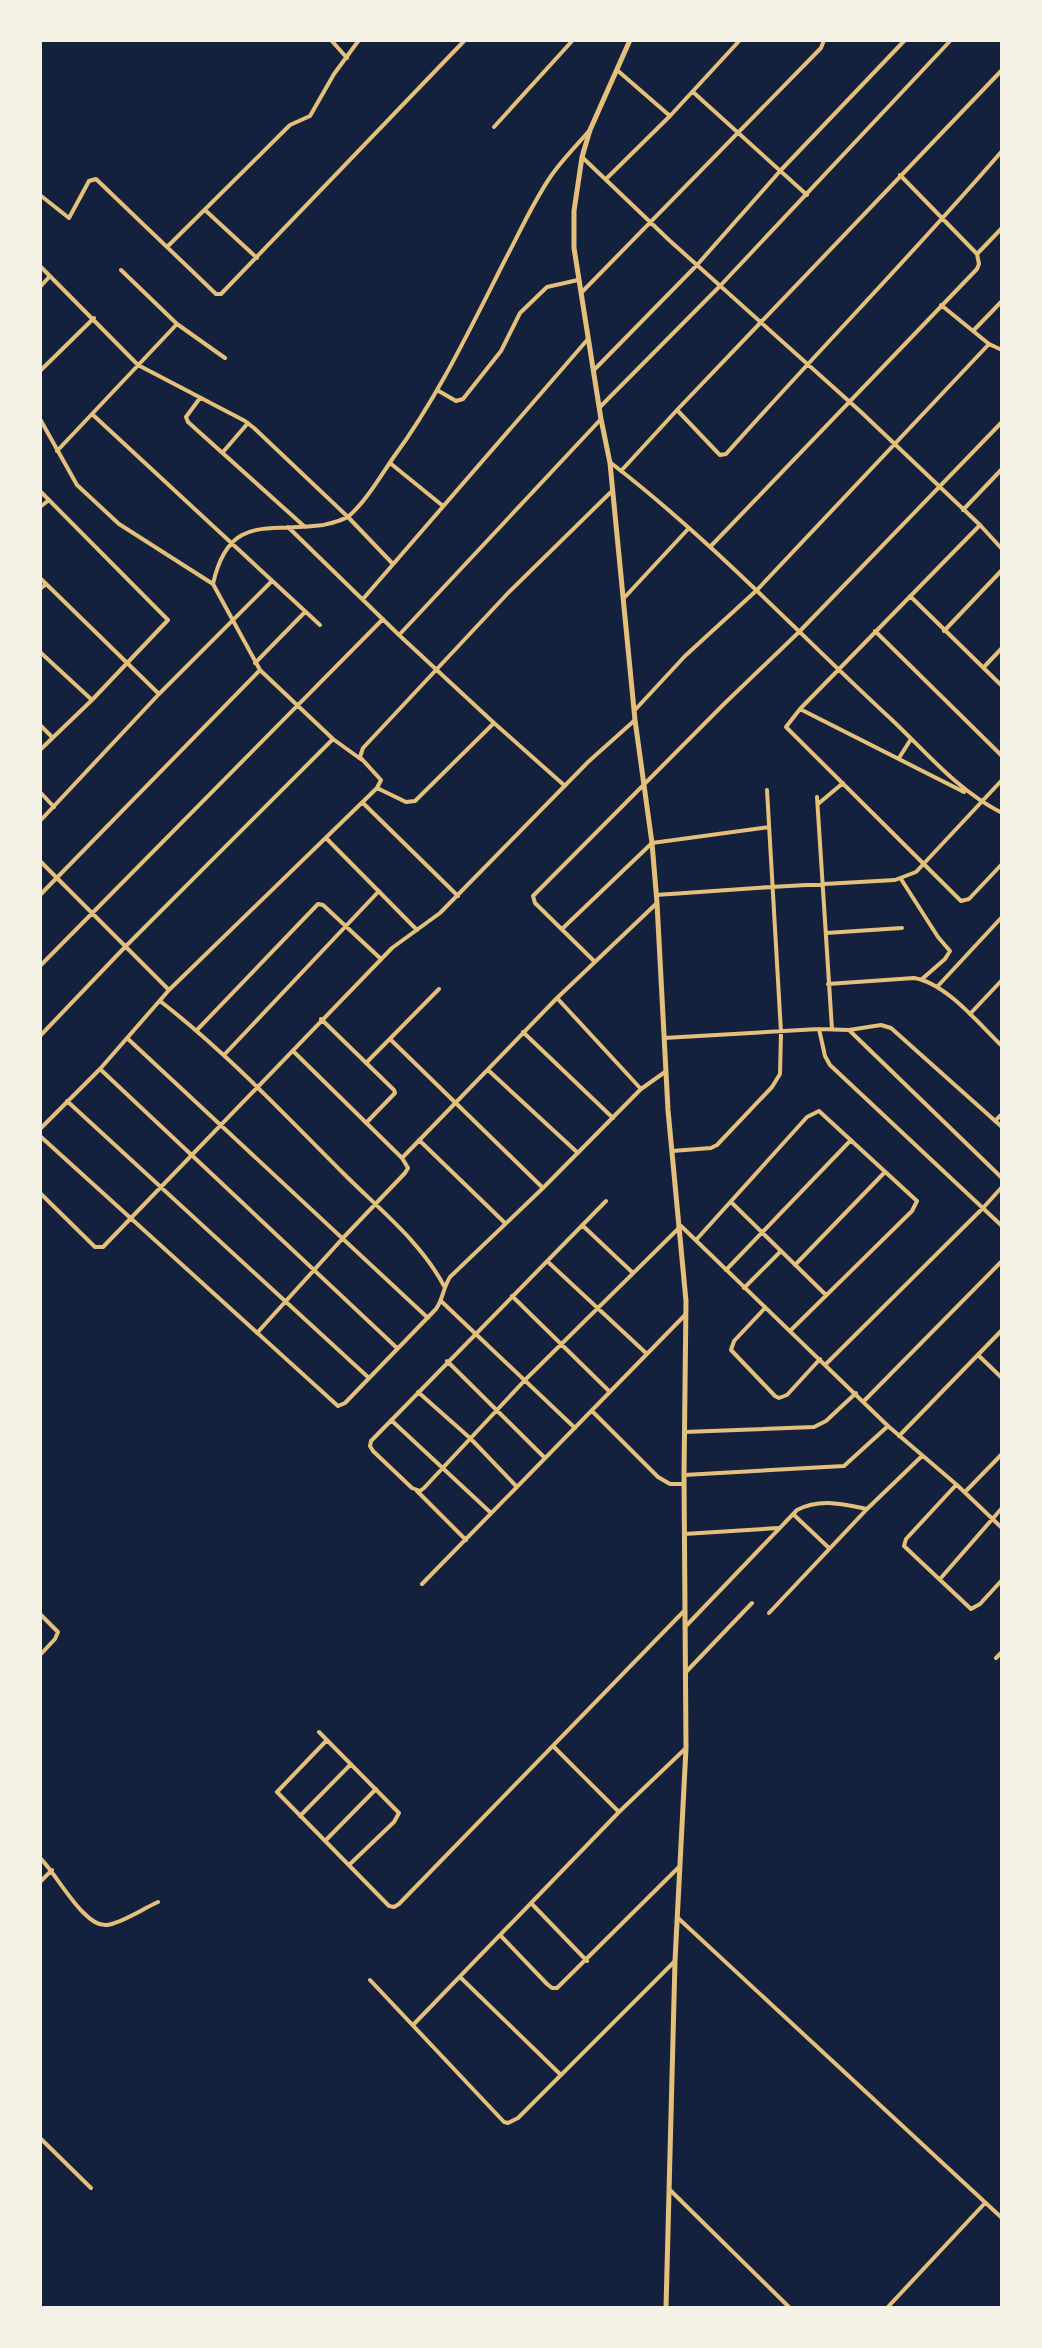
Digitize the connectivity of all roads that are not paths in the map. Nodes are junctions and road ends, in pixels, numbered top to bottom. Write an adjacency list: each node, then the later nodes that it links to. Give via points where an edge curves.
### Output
1 (331, 40): 10 (street)
2 (359, 40): 10 (street)
3 (465, 40): 31 (street)
4 (573, 40): 15 (street)
5 (630, 40): 11 (street)
6 (740, 40): 13 (street)
7 (824, 40): 17 (street, via 821,48)
8 (905, 40): 20 (street)
9 (951, 40): 24 (street)
10 (346, 58): 25 (street, via 310,116 290,125)
11 (618, 70): 14 (street); 16 (street)
12 (1002, 70): 21 (street)
13 (693, 92): 14 (street); 17 (street)
14 (670, 116): 22 (street)
15 (494, 127)
16 (590, 130): 19 (street); 54 (street, via 544,186)
17 (740, 133): 20 (street); 27 (street)
18 (1002, 151): 26 (street)
19 (582, 157): 22 (street); 36 (street, via 574,211)
20 (781, 170): 24 (street); 32 (street)
21 (900, 175): 26 (street); 43 (street)
22 (606, 179): 27 (street)
23 (40, 195): 29 (street, via 69,218 89,181 96,179)
24 (807, 195): 37 (street)
25 (205, 210): 29 (street); 31 (street)
26 (943, 219): 30 (street); 50 (street)
27 (651, 222): 32 (street); 39 (street)
28 (1002, 228): 30 (street)
29 (168, 246): 31 (street, via 218,294)
30 (977, 254): 41 (street, via 976,269)
31 (256, 258)
32 (697, 265): 37 (street); 52 (street)
33 (40, 266): 35 (street)
34 (121, 270): 44 (street)
35 (50, 276): 38 (street); 42 (street)
36 (578, 279): 39 (street); 54 (street, via 547,287 520,314 501,351 463,399 456,401)
37 (720, 286): 43 (street); 57 (street)
38 (40, 287)
39 (581, 293): 46 (street)
40 (1002, 301): 45 (street)
41 (941, 306): 45 (street); 56 (street)
42 (94, 318): 51 (street); 53 (street)
43 (762, 323): 50 (street); 58 (street)
44 (177, 324): 49 (street); 51 (street)
45 (973, 331): 47 (street)
46 (588, 339): 52 (street); 75 (street)
47 (989, 344): 48 (street); 64 (street)
48 (1002, 350)
49 (225, 358)
50 (807, 363): 56 (street); 58 (street, via 723,455)
51 (138, 365): 55 (street); 59 (street)
52 (594, 370): 57 (street)
53 (40, 371)
54 (437, 390): 67 (street)
55 (200, 398): 63 (street); 66 (street, via 187,418)
56 (851, 403): 64 (street); 86 (street)
57 (599, 408): 61 (street)
58 (677, 410): 70 (street)
59 (92, 414): 65 (street); 85 (street)
60 (40, 419): 65 (street)
61 (601, 419): 68 (street); 106 (street)
62 (1002, 422): 71 (street)
63 (249, 423): 66 (street); 78 (street)
64 (895, 445): 71 (street); 95 (street)
65 (57, 451): 93 (street, via 77,485 119,524)
66 (223, 452): 81 (street)
67 (390, 463): 75 (street); 78 (street)
68 (610, 463): 70 (street); 72 (street)
69 (1002, 469): 77 (street)
70 (621, 471): 82 (street)
71 (937, 486): 77 (street); 105 (street)
72 (612, 490): 98 (street); 113 (street, via 509,592)
73 (40, 491): 74 (street)
74 (49, 500): 76 (street); 109 (street, via 167,618)
75 (443, 506): 88 (street)
76 (40, 507)
77 (963, 510): 79 (street)
78 (348, 516): 81 (street); 88 (street)
79 (980, 525): 84 (street); 96 (street)
80 (288, 526): 81 (street); 85 (street, via 254,529); 97 (street)
81 (306, 527)
82 (689, 528): 86 (street); 98 (street)
83 (1002, 538): 84 (street)
84 (996, 543): 87 (street)
85 (232, 544): 91 (street); 93 (street)
86 (710, 548): 95 (street)
87 (1002, 549)
88 (392, 563): 97 (street)
89 (1002, 570): 104 (street)
90 (40, 578): 92 (street)
91 (272, 581): 99 (street); 100 (street)
92 (46, 584): 94 (street); 109 (street)
93 (213, 584): 100 (street)
94 (40, 589)
95 (757, 590): 105 (street); 120 (street, via 685,656)
96 (910, 596): 103 (street); 104 (street)
97 (363, 599): 101 (street)
98 (622, 599): 120 (street)
99 (305, 612): 102 (street); 110 (street)
100 (232, 619): 110 (street); 116 (street)
101 (383, 620): 106 (street); 118 (street)
102 (320, 626)
103 (875, 631): 114 (street); 128 (street)
104 (944, 631): 111 (street)
105 (799, 632): 114 (street); 133 (street)
106 (399, 635): 113 (street)
107 (1002, 648): 111 (street)
108 (40, 652): 117 (street)
109 (128, 662): 116 (street); 117 (street)
110 (255, 663): 112 (street)
111 (984, 667): 115 (street)
112 (260, 670): 118 (street); 152 (street)
113 (438, 670): 122 (street); 130 (street, via 363,748)
114 (838, 670): 119 (street); 126 (street)
115 (1002, 686)
116 (159, 694): 143 (street)
117 (92, 700): 124 (street)
118 (297, 706): 125 (street); 161 (street)
119 (800, 709): 129 (street); 132 (street, via 786,727)
120 (634, 711): 121 (street)
121 (634, 720): 133 (street); 134 (street)
122 (494, 723): 134 (street); 135 (street, via 415,801 406,802)
123 (40, 725): 124 (street)
124 (53, 738): 127 (street)
125 (333, 739): 130 (street); 168 (street)
126 (911, 739): 129 (street); 138 (street)
127 (40, 750)
128 (1002, 756)
129 (898, 758): 138 (street)
130 (363, 761): 135 (street, via 380,777)
131 (1002, 780): 141 (street)
132 (843, 783): 142 (street); 150 (street)
133 (642, 785): 148 (street); 166 (street, via 533,896 535,903)
134 (565, 786): 158 (street)
135 (377, 788): 140 (street)
136 (768, 790): 146 (street)
137 (40, 792): 143 (street)
138 (968, 794): 141 (street)
139 (817, 797): 142 (street)
140 (363, 802): 147 (street); 158 (street)
141 (980, 802): 144 (street); 150 (street)
142 (817, 805): 154 (street)
143 (54, 807): 145 (street)
144 (1002, 813)
145 (40, 821)
146 (769, 827): 148 (street); 155 (street)
147 (326, 838): 156 (street); 177 (street)
148 (652, 843): 159 (street); 166 (street)
149 (40, 861): 152 (street)
150 (925, 863): 151 (street, via 965,902); 153 (street)
151 (1002, 864)
152 (58, 877): 157 (street); 161 (street)
153 (901, 879): 154 (street); 172 (street, via 950,951)
154 (822, 884): 155 (street); 167 (street)
155 (771, 886): 159 (street); 187 (street)
156 (379, 891): 163 (street); 165 (street)
157 (40, 895)
158 (458, 896): 165 (street)
159 (656, 896): 160 (street)
160 (657, 903): 170 (street); 190 (street)
161 (92, 913): 168 (street); 171 (street)
162 (1002, 917): 175 (street)
163 (346, 926): 169 (street); 184 (street, via 318,904); 194 (street)
164 (902, 928): 167 (street)
165 (417, 930): 169 (street)
166 (562, 930): 170 (street)
167 (826, 933): 174 (street)
168 (125, 947): 177 (street); 188 (street)
169 (381, 958): 181 (street)
170 (595, 962): 178 (street)
171 (40, 966)
172 (922, 979): 174 (street); 175 (street)
173 (1002, 980): 180 (street)
174 (828, 984): 183 (street)
175 (937, 987): 180 (street)
176 (439, 989): 191 (street)
177 (168, 990): 179 (street)
178 (557, 998): 186 (street); 200 (street)
179 (160, 1001): 184 (street); 189 (street)
180 (970, 1014): 192 (street)
181 (321, 1019): 193 (street); 195 (street)
182 (819, 1029): 183 (street); 187 (street); 226 (street, via 825,1056 834,1069)
183 (832, 1029): 185 (street)
184 (197, 1030): 194 (street)
185 (849, 1030): 205 (street, via 881,1025 891,1028); 218 (street)
186 (523, 1032): 197 (street); 204 (street)
187 (781, 1032): 190 (street); 213 (street, via 780,1074 772,1087 717,1145)
188 (40, 1036)
189 (127, 1038): 196 (street); 207 (street)
190 (664, 1038): 198 (street)
191 (390, 1039): 195 (street); 202 (street)
192 (1002, 1046)
193 (293, 1051): 199 (street); 206 (street)
194 (224, 1055): 199 (street)
195 (366, 1063): 206 (street, via 395,1093)
196 (100, 1069): 201 (street); 214 (street)
197 (488, 1070): 202 (street); 215 (street)
198 (666, 1072): 200 (street); 213 (street)
199 (258, 1088): 207 (street); 225 (street)
200 (641, 1089): 204 (street)
201 (67, 1100): 209 (street); 220 (street)
202 (456, 1104): 211 (street); 221 (street)
203 (1002, 1114): 205 (street)
204 (613, 1118): 215 (street)
205 (995, 1122): 208 (street)
206 (366, 1123): 216 (street)
207 (221, 1125): 214 (street); 233 (street)
208 (1002, 1127)
209 (40, 1129)
210 (40, 1136): 227 (street)
211 (419, 1140): 216 (street); 228 (street)
212 (851, 1140): 217 (street); 224 (street, via 824,1114 814,1112); 232 (street)
213 (672, 1151): 230 (street)
214 (191, 1154): 220 (street); 240 (street)
215 (578, 1154): 221 (street)
216 (402, 1158): 225 (street, via 408,1168)
217 (885, 1172): 238 (street); 244 (street, via 917,1201 916,1206)
218 (1002, 1178)
219 (1002, 1187): 226 (street)
220 (160, 1188): 227 (street); 247 (street)
221 (543, 1188): 228 (street)
222 (40, 1193): 227 (street, via 99,1249)
223 (606, 1201): 229 (street)
224 (731, 1202): 232 (street); 234 (street)
225 (375, 1205): 233 (street); 242 (street, via 429,1259)
226 (983, 1208): 231 (street); 262 (street)
227 (131, 1217): 255 (street)
228 (505, 1223): 242 (street)
229 (582, 1225): 236 (street); 241 (street)
230 (681, 1226): 234 (street); 241 (street); 250 (street)
231 (1002, 1226)
232 (762, 1233): 235 (street); 239 (street)
233 (343, 1238): 240 (street); 251 (street)
234 (696, 1240): 239 (street)
235 (781, 1251): 238 (street); 243 (street)
236 (547, 1261): 245 (street); 248 (street)
237 (1002, 1261): 269 (street)
238 (795, 1265): 244 (street)
239 (726, 1270): 243 (street)
240 (314, 1272): 247 (street); 257 (street)
241 (633, 1273): 248 (street)
242 (444, 1286): 246 (street)
243 (744, 1288): 249 (street)
244 (826, 1295): 253 (street)
245 (512, 1296): 254 (street); 256 (street)
246 (441, 1301): 251 (street); 254 (street)
247 (286, 1304): 255 (street); 263 (street)
248 (597, 1308): 256 (street); 258 (street)
249 (765, 1308): 253 (street); 260 (street, via 734,1341 731,1350 776,1396 787,1395)
250 (687, 1313): 258 (street); 275 (street)
251 (428, 1318): 257 (street)
252 (1002, 1330): 259 (street)
253 (790, 1331): 260 (street)
254 (476, 1333): 261 (street); 265 (street)
255 (257, 1334): 263 (street, via 338,1406)
256 (561, 1344): 265 (street); 267 (street)
257 (397, 1348): 263 (street)
258 (647, 1354): 267 (street)
259 (978, 1355): 264 (street); 276 (street)
260 (820, 1359): 262 (street)
261 (447, 1361): 266 (street); 270 (street)
262 (826, 1364): 268 (street)
263 (369, 1378)
264 (1002, 1378)
265 (526, 1379): 270 (street); 274 (street)
266 (418, 1392): 272 (street); 277 (street)
267 (610, 1392): 271 (street)
268 (856, 1393): 269 (street); 275 (street, via 814,1427)
269 (864, 1401): 273 (street)
270 (497, 1410): 277 (street); 280 (street)
271 (592, 1411): 274 (street); 283 (street, via 658,1477 670,1484)
272 (391, 1420): 281 (street); 286 (street, via 370,1446)
273 (888, 1426): 276 (street); 282 (street, via 844,1466)
274 (575, 1428): 280 (street)
275 (684, 1432): 282 (street)
276 (899, 1436): 279 (street)
277 (470, 1438): 281 (street); 285 (street)
278 (1002, 1454): 287 (street)
279 (922, 1456): 284 (street); 289 (street)
280 (545, 1458): 285 (street)
281 (444, 1467): 286 (street); 290 (street)
282 (684, 1475): 283 (street)
283 (684, 1484): 295 (street)
284 (957, 1485): 287 (street); 298 (street, via 904,1543)
285 (517, 1487): 290 (street)
286 (416, 1491): 296 (street)
287 (965, 1492): 292 (street)
288 (1002, 1508): 292 (street)
289 (867, 1509): 291 (street, via 820,1502); 297 (street)
290 (491, 1514): 296 (street)
291 (793, 1514): 293 (street); 297 (street)
292 (991, 1518): 294 (street); 298 (street)
293 (778, 1528): 295 (street); 305 (street)
294 (1002, 1528)
295 (684, 1534): 302 (street)
296 (466, 1540): 300 (street)
297 (829, 1548): 303 (street)
298 (940, 1579): 299 (street, via 971,1609)
299 (1002, 1580)
300 (423, 1584)
301 (752, 1603): 309 (street)
302 (685, 1610): 305 (street); 312 (street)
303 (769, 1613)
304 (40, 1614): 307 (street, via 58,1632)
305 (686, 1626): 309 (street)
306 (1002, 1652): 308 (street)
307 (40, 1655)
308 (996, 1658)
309 (686, 1672): 313 (street)
310 (319, 1732): 311 (street)
311 (327, 1740): 314 (street); 317 (street, via 278,1792)
312 (553, 1746): 316 (street); 320 (street, via 394,1907)
313 (686, 1748): 316 (street); 321 (street)
314 (351, 1764): 315 (street); 317 (street)
315 (376, 1789): 318 (street); 320 (street, via 398,1817)
316 (619, 1812): 325 (street)
317 (300, 1816): 318 (street)
318 (325, 1841): 320 (street)
319 (40, 1858): 322 (street)
320 (349, 1865)
321 (680, 1867): 326 (street); 328 (street)
322 (52, 1870): 323 (street); 324 (street, via 85,1915 97,1924 110,1924)
323 (40, 1881)
324 (158, 1902)
325 (531, 1903): 327 (street); 328 (street)
326 (677, 1917): 329 (street); 337 (street)
327 (500, 1935): 328 (street, via 552,1988 562,1985); 330 (street)
328 (587, 1961)
329 (675, 1961): 333 (street); 336 (street)
330 (460, 1977): 332 (street); 333 (street)
331 (370, 1980): 332 (street)
332 (414, 2025): 333 (street, via 504,2122 518,2118)
333 (561, 2075)
334 (41, 2139): 335 (street)
335 (91, 2188)
336 (670, 2190): 339 (street); 340 (street)
337 (985, 2203): 338 (street); 341 (street)
338 (1002, 2218)
339 (666, 2307)
340 (790, 2307)
341 (887, 2307)

